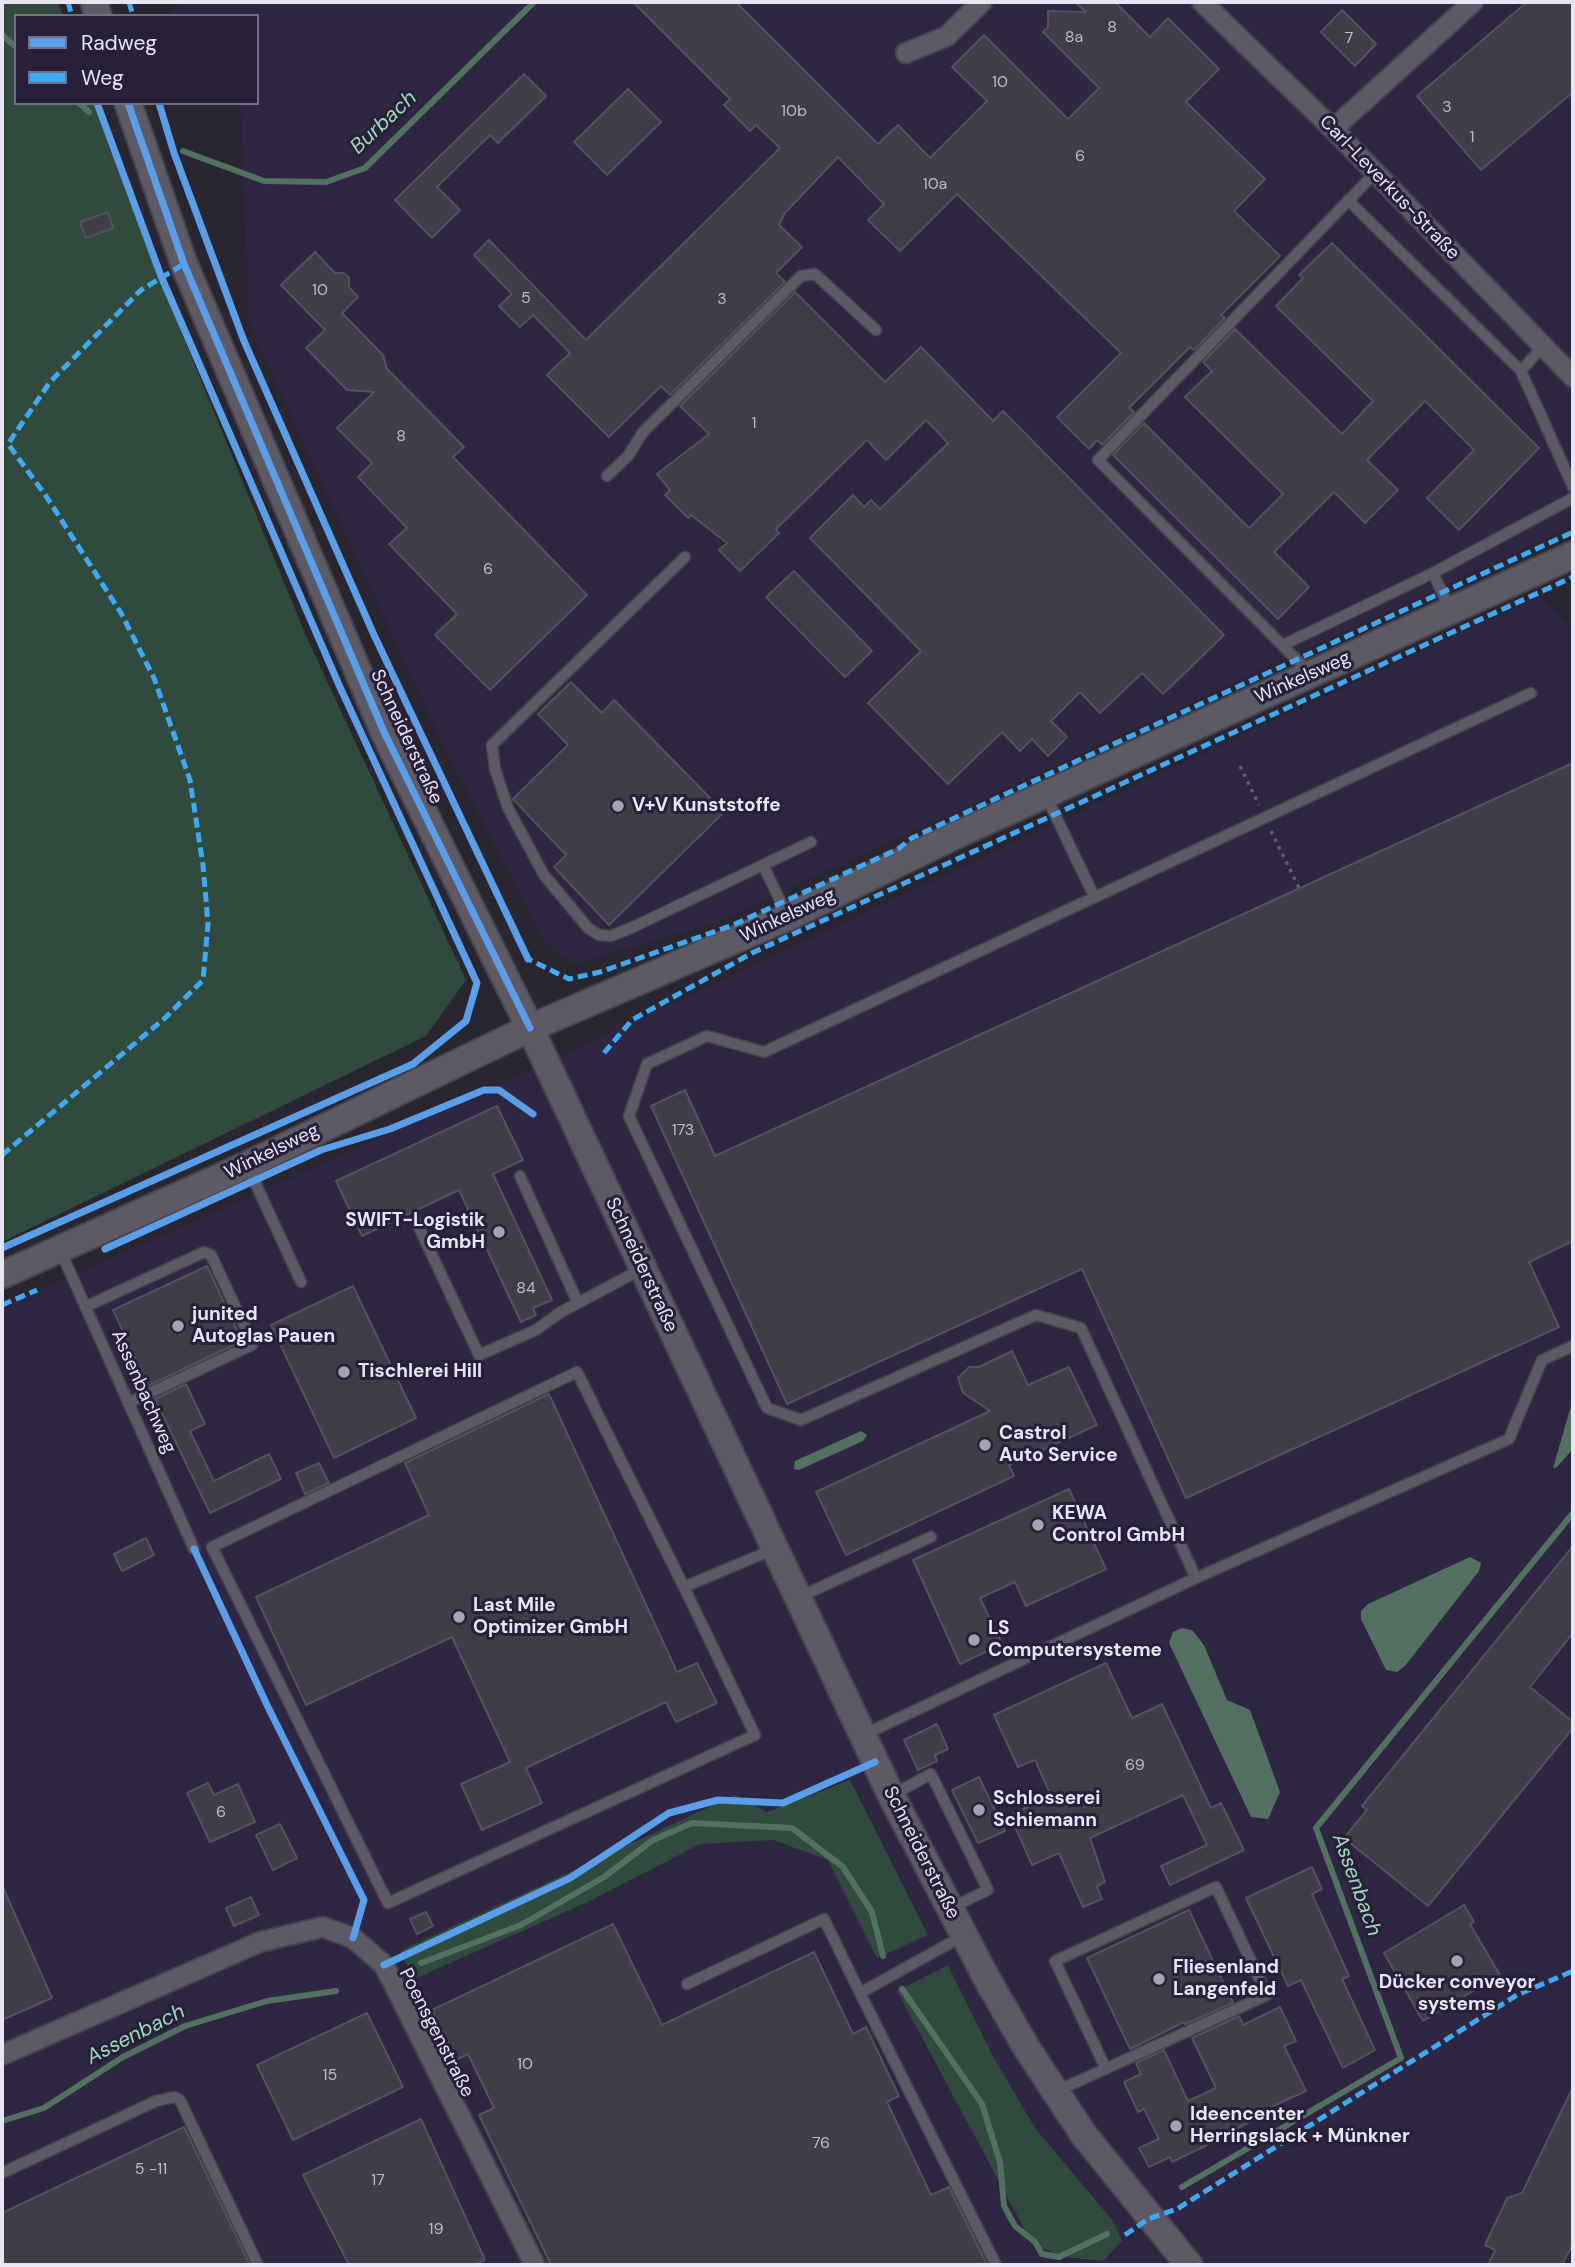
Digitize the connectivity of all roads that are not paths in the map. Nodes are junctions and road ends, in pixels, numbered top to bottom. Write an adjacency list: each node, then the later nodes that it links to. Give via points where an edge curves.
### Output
1 (982, 2): 4 (street, via 947,36)
2 (1202, 2): 6 (street, Carl-Leverkus-Straße)
3 (1473, 2): 6 (street)
4 (906, 53)
5 (129, 105): 28 (street, Schneiderstraße, via 184,264 384,732)
6 (1333, 129): 7 (street, Carl-Leverkus-Straße)
7 (1375, 173): 8 (lane); 10 (street, Carl-Leverkus-Straße)
8 (1348, 200): 11 (lane); 20 (lane, via 1098,460)
9 (876, 330): 13 (lane, via 815,274 801,276 643,432 628,456)
10 (1543, 346): 11 (lane); 12 (street, Carl-Leverkus-Straße)
11 (1521, 371): 14 (lane)
12 (1573, 377)
13 (607, 476)
14 (1573, 487)
15 (1573, 498): 18 (lane)
16 (1573, 555): 19 (street, Winkelsweg)
17 (685, 557): 25 (lane, via 492,745 495,769 508,808 544,875 599,935 611,936 631,928)
18 (1433, 573): 19 (lane); 20 (lane)
19 (1451, 611): 21 (street, Winkelsweg)
20 (1283, 645): 21 (lane)
21 (1312, 674): 23 (street, Winkelsweg)
22 (1531, 693): 26 (lane)
23 (1045, 795): 26 (lane); 27 (street, Winkelsweg)
24 (811, 842): 25 (lane)
25 (763, 865): 27 (lane)
26 (1094, 896): 43 (lane, via 765,1052 707,1036 647,1065 629,1116 767,1408 802,1420 1036,1315 1081,1328)
27 (788, 917): 28 (street, Winkelsweg)
28 (530, 1028): 29 (street, Winkelsweg); 33 (street, Schneiderstraße)
29 (247, 1164): 32 (street, Winkelsweg); 35 (lane)
30 (520, 1177): 36 (lane)
31 (418, 1223): 36 (lane, via 479,1355 536,1330)
32 (60, 1250): 34 (street, Winkelsweg); 37 (lane, Assenbachweg)
33 (643, 1269): 36 (lane); 42 (street, Schneiderstraße)
34 (2, 1275)
35 (301, 1282)
36 (578, 1303)
37 (85, 1307): 39 (lane, Assenbachweg); 39 (lane, via 204,1252 211,1255 250,1338 252,1345)
38 (1573, 1346): 43 (lane, via 1542,1360 1509,1438)
39 (128, 1403): 41 (lane, Assenbachweg)
40 (930, 1537): 45 (lane)
41 (194, 1549)
42 (775, 1549): 44 (lane); 45 (street, Schneiderstraße)
43 (1196, 1578): 46 (lane)
44 (684, 1587): 44 (lane, via 577,1372 212,1547 388,1903 755,1735)
45 (797, 1597): 46 (street, Schneiderstraße)
46 (863, 1735): 47 (street, Schneiderstraße)
47 (891, 1795): 48 (street, Schneiderstraße); 48 (lane, via 931,1774 988,1890)
48 (949, 1909): 49 (street, Schneiderstraße)
49 (963, 1935): 51 (lane); 54 (street, Schneiderstraße)
50 (687, 1984): 51 (lane, via 824,1919)
51 (860, 1993): 58 (lane)
52 (2, 2055): 57 (street, Poensgenstraße, via 260,1942 323,1927 353,1938 384,1965)
53 (1106, 2068): 53 (lane, via 1267,1995 1216,1886 1055,1962); 54 (lane)
54 (1055, 2091): 59 (street, Schneiderstraße, via 1129,2195)
55 (2, 2173): 56 (lane, via 156,2101 175,2097)
56 (258, 2265)
57 (535, 2265)
58 (996, 2265)
59 (1189, 2265)

